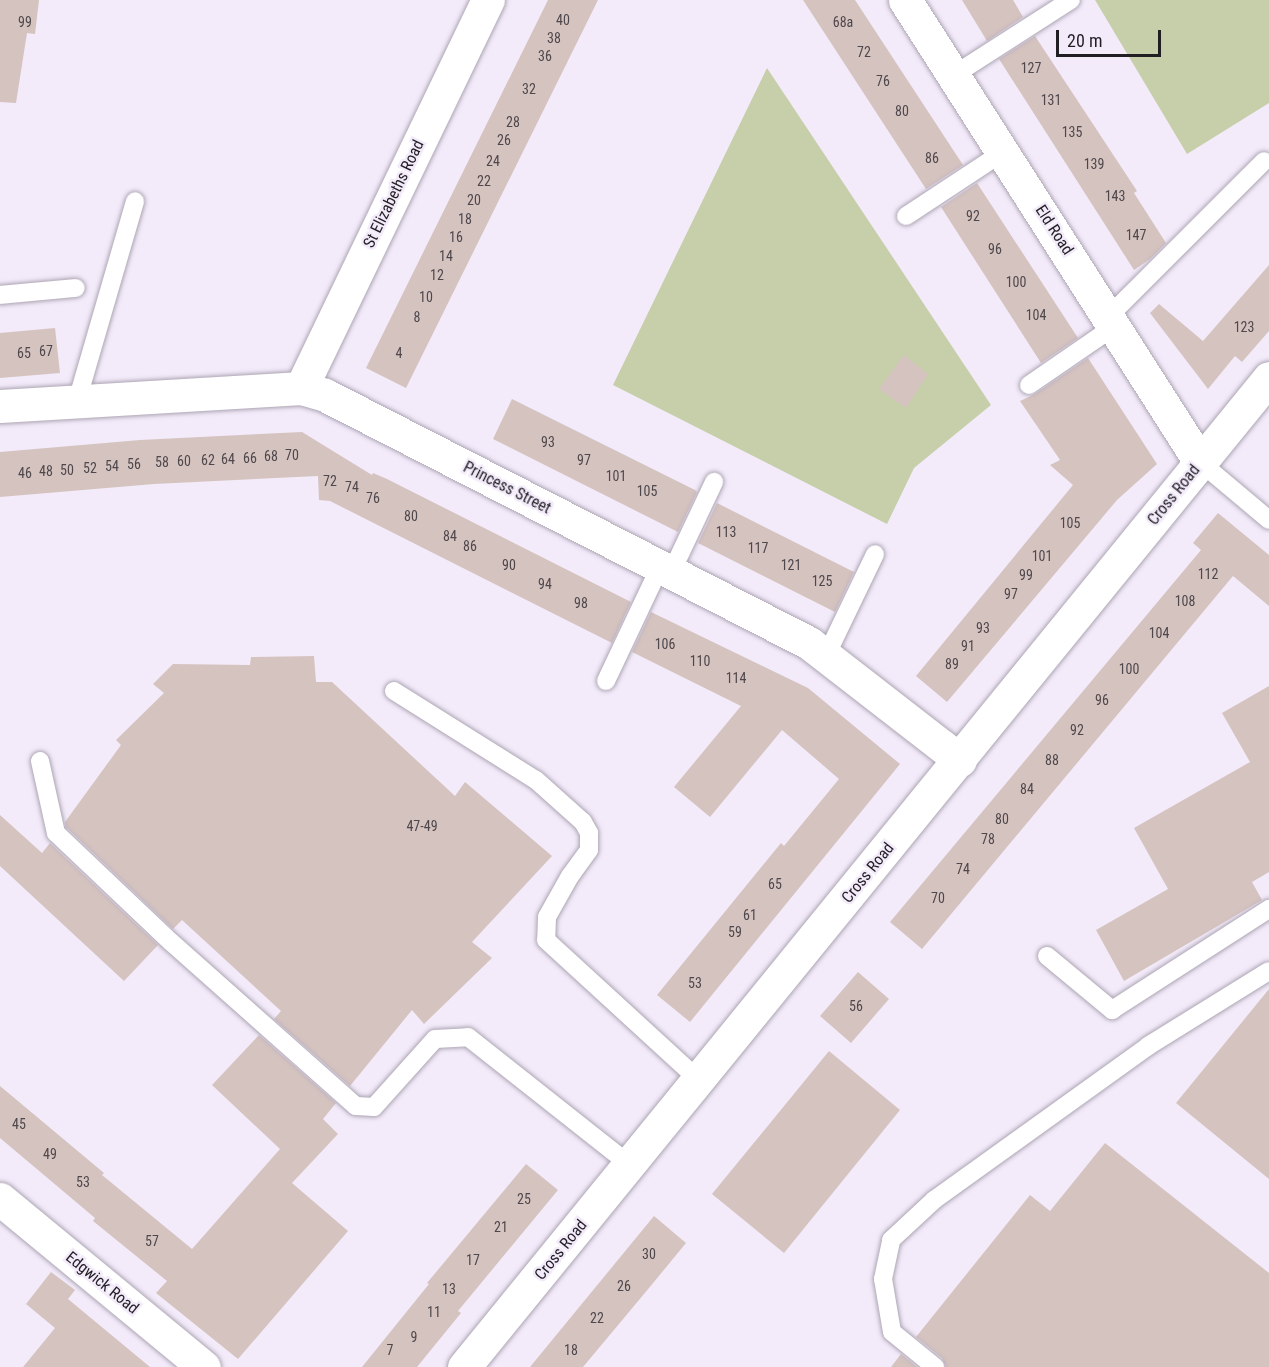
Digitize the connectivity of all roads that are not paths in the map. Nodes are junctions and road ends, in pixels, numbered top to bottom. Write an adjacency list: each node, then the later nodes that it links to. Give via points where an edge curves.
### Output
1 (488, 0): 14 (street, St Elizabeths Road)
2 (905, 0): 4 (street, Eld Road)
3 (1071, 0): 4 (lane)
4 (954, 75): 5 (street, Eld Road)
5 (1003, 152): 8 (lane); 11 (street, Eld Road)
6 (1264, 161): 11 (lane)
7 (135, 201): 15 (lane)
8 (906, 216)
9 (76, 288): 10 (lane)
10 (0, 295)
11 (1112, 321): 13 (lane); 17 (street, Eld Road)
12 (1269, 378): 17 (street, Cross Road)
13 (1029, 385)
14 (301, 388): 15 (street, Princess Street); 21 (street, Princess Street, via 325,395)
15 (77, 401): 16 (street, Princess Street)
16 (0, 406)
17 (1200, 462): 19 (lane); 25 (street, Cross Road)
18 (714, 482): 21 (lane)
19 (1269, 520)
20 (875, 554): 22 (lane)
21 (665, 570): 22 (street, Princess Street, via 809,643); 23 (lane)
22 (826, 656): 25 (street, Princess Street)
23 (606, 681)
24 (394, 691): 30 (lane, via 536,780 583,822 589,833 589,850 547,917 546,940)
25 (960, 760): 30 (street, Cross Road)
26 (40, 761): 31 (lane, via 56,833 171,942 356,1106 374,1107 435,1039 468,1037)
27 (1269, 909): 28 (lane, via 1112,1010)
28 (1047, 957)
29 (1269, 971): 35 (lane, via 1148,1046 934,1200 891,1240 882,1279 892,1332)
30 (699, 1080): 31 (street, Cross Road)
31 (630, 1165): 33 (street, Cross Road)
32 (0, 1199): 34 (street, Edgwick Road)
33 (470, 1365)
34 (204, 1367)
35 (935, 1367)

